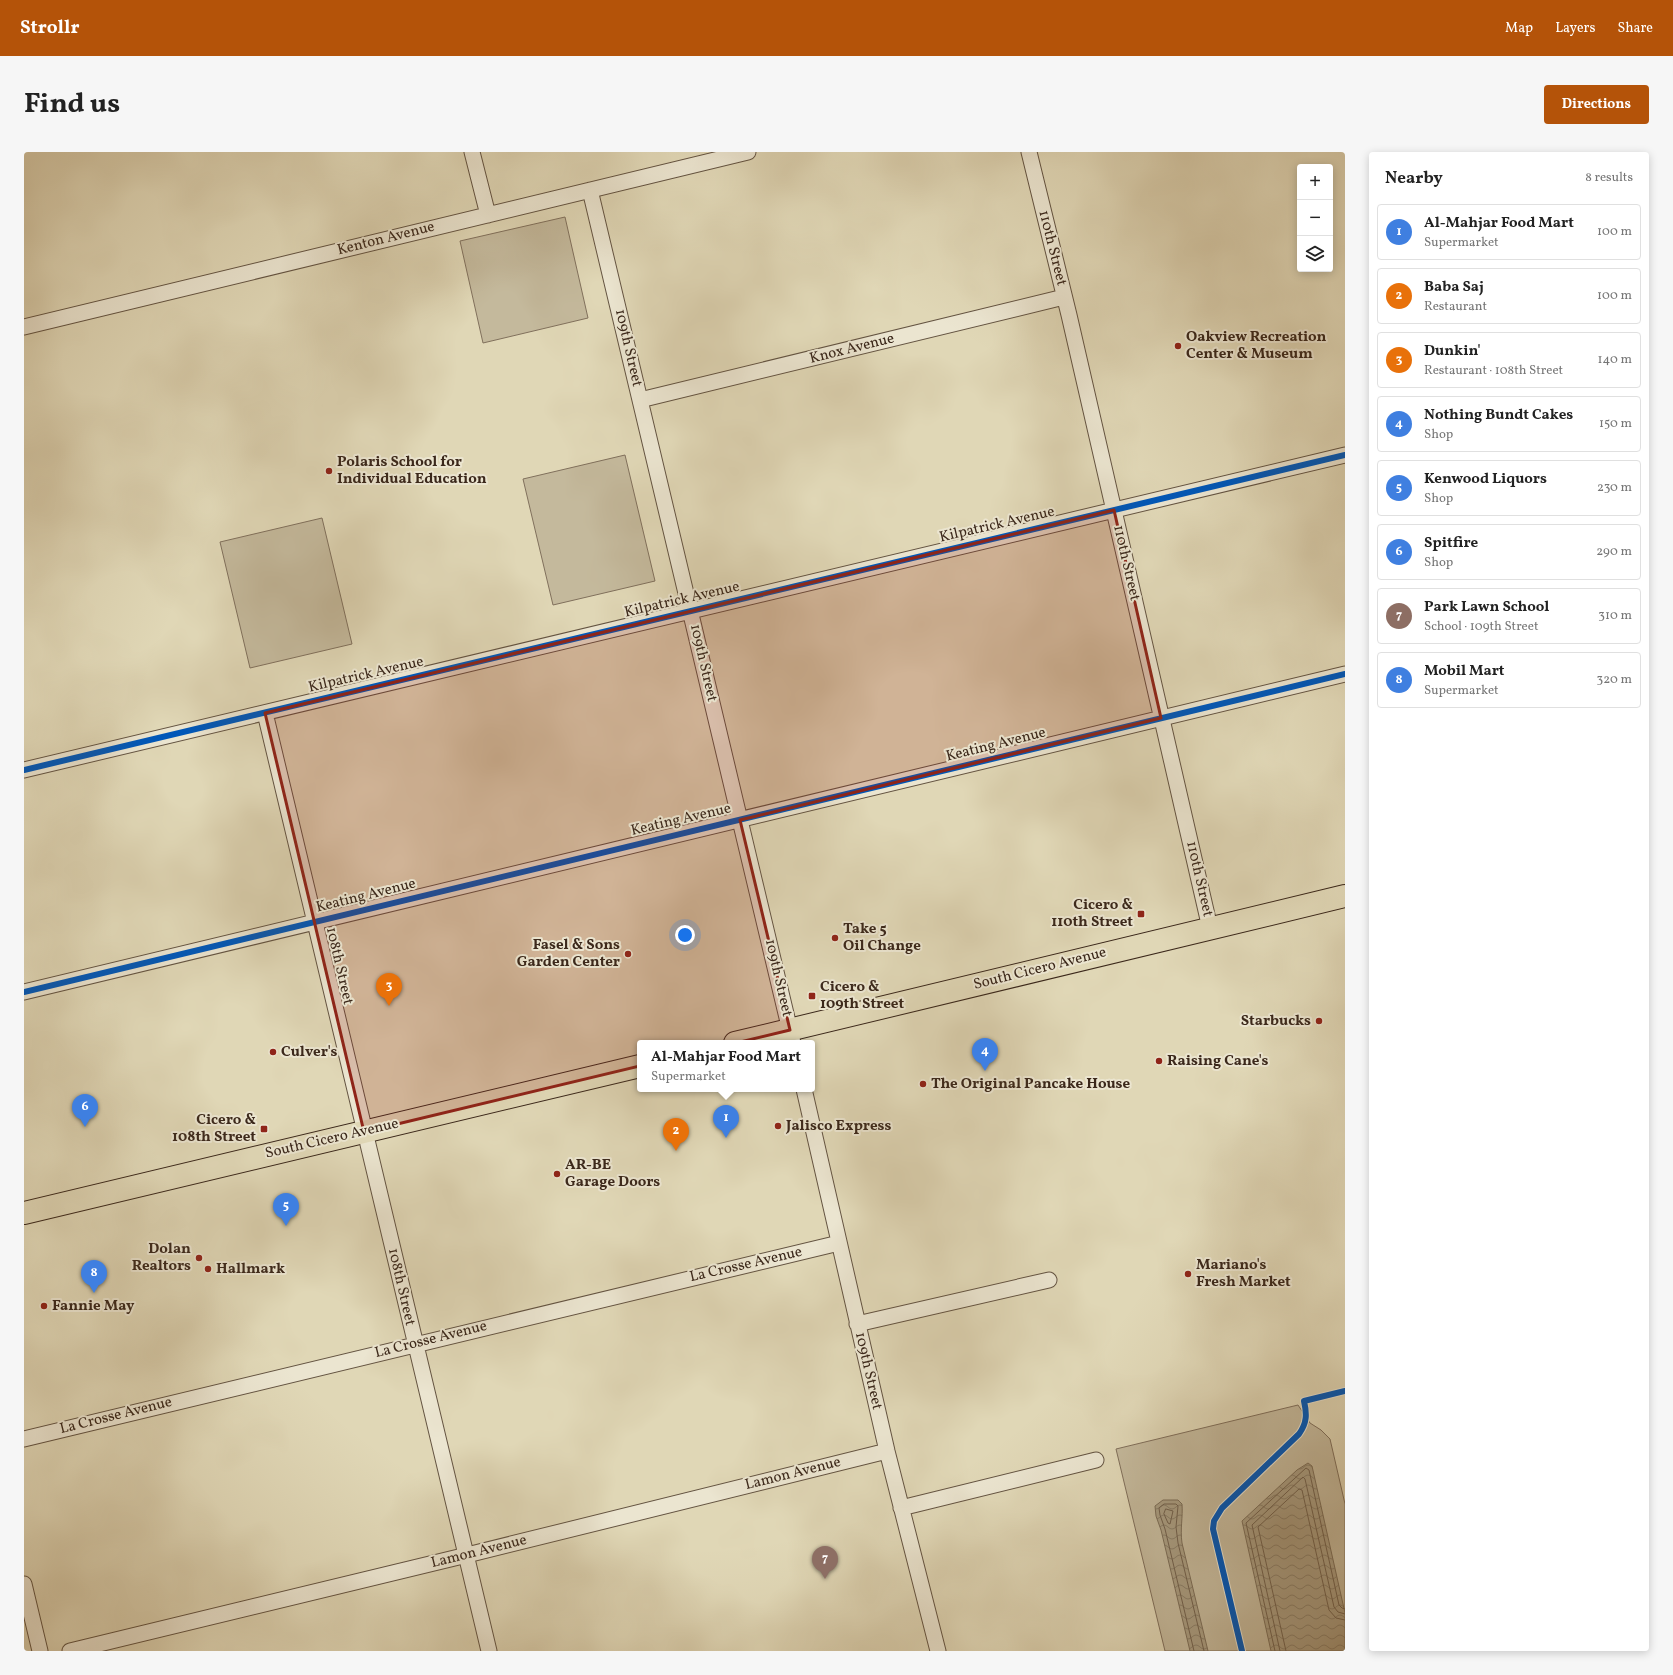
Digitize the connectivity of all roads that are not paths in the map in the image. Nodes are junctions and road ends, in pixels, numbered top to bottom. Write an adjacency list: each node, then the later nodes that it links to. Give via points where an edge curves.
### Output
1 (472, 152): 5 (street)
2 (748, 152): 4 (street, Kenton Avenue)
3 (1029, 152): 6 (street, 110th Street)
4 (590, 190): 5 (street, Kenton Avenue); 8 (street, 109th Street)
5 (488, 215): 7 (street, Kenton Avenue)
6 (1064, 297): 8 (street, Knox Avenue); 10 (street, 110th Street)
7 (24, 327)
8 (640, 400): 11 (street, 109th Street)
9 (1345, 455): 10 (street, Kilpatrick Avenue)
10 (1114, 510): 11 (street, Kilpatrick Avenue); 14 (street, 110th Street)
11 (690, 611): 13 (street, Kilpatrick Avenue); 16 (street, 109th Street)
12 (1345, 674): 14 (street, Keating Avenue)
13 (265, 713): 15 (street, Kilpatrick Avenue); 18 (street, 108th Street)
14 (1161, 718): 16 (street, Keating Avenue); 19 (street, 110th Street)
15 (24, 770)
16 (740, 820): 18 (street, Keating Avenue); 21 (street, 109th Street)
17 (1345, 896): 19 (main road, South Cicero Avenue)
18 (316, 922): 20 (street, Keating Avenue); 25 (street, 108th Street)
19 (1210, 928): 21 (main road, South Cicero Avenue)
20 (24, 992)
21 (791, 1036): 22 (main road, South Cicero Avenue)
22 (759, 1040)
23 (637, 1067): 25 (main road, South Cicero Avenue)
24 (805, 1092): 27 (street, 109th Street)
25 (364, 1132): 26 (main road, South Cicero Avenue); 30 (street, 108th Street)
26 (24, 1213)
27 (839, 1243): 29 (street, 109th Street); 30 (street, La Crosse Avenue)
28 (1050, 1280): 29 (street)
29 (857, 1324): 32 (street, 109th Street)
30 (415, 1344): 31 (street, La Crosse Avenue); 35 (street, 108th Street)
31 (24, 1439)
32 (887, 1451): 34 (street, 109th Street); 35 (street, Lamon Avenue)
33 (1096, 1460): 34 (street)
34 (901, 1508): 40 (street, 109th Street)
35 (467, 1555): 38 (street, Lamon Avenue); 39 (street, 108th Street)
36 (24, 1584): 37 (street)
37 (40, 1651)
38 (70, 1651)
39 (489, 1651)
40 (938, 1651)

